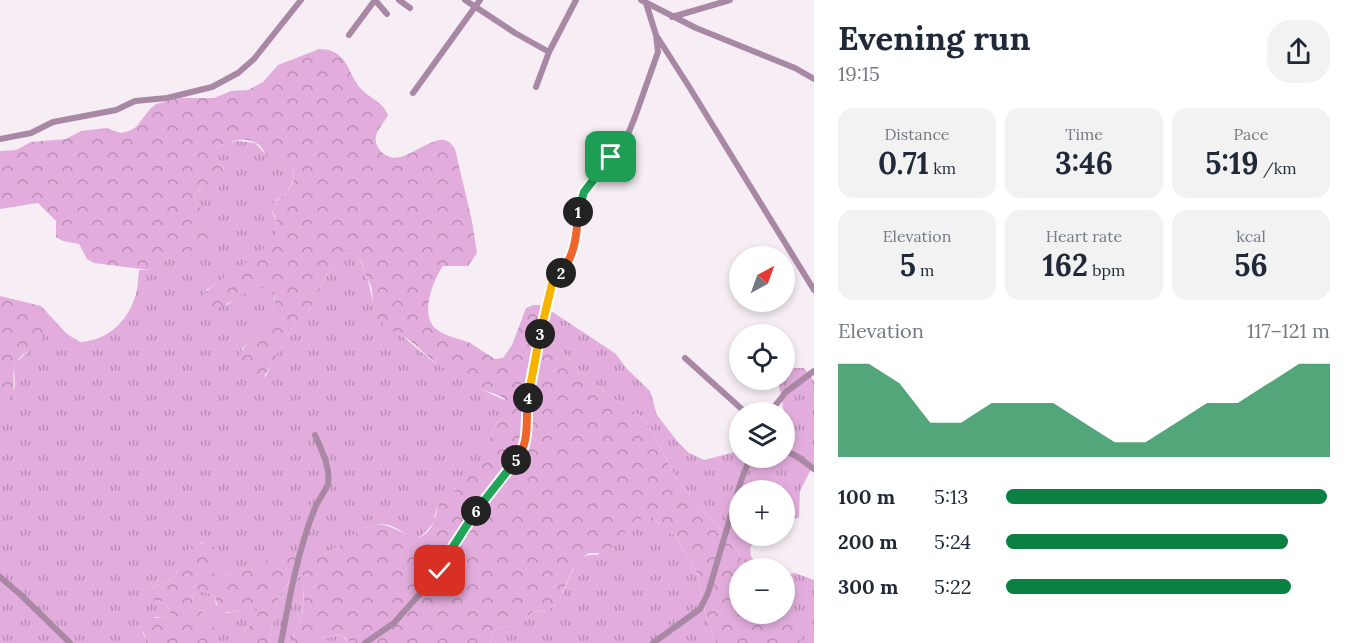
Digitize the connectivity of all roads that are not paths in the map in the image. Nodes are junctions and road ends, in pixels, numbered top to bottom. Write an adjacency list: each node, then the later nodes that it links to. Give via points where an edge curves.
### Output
1 (301, 0): 19 (street, via 260,53 226,81 53,122 31,133)
2 (375, 0): 11 (street); 13 (street)
3 (465, 0): 9 (street)
4 (480, 0): 9 (street)
5 (576, 0): 15 (street)
6 (730, 0): 12 (street)
7 (403, 1): 10 (street)
8 (644, 1): 12 (street); 14 (street)
9 (475, 7): 15 (street); 18 (street)
10 (410, 8)
11 (387, 14)
12 (672, 17): 16 (street)
13 (349, 35)
14 (656, 36): 20 (street); 32 (street, via 658,52 628,134 584,192 572,252 552,284 531,375 527,440 519,457 479,506 440,571 394,623)
15 (549, 52): 17 (street)
16 (814, 79)
17 (536, 87)
18 (413, 93)
19 (2, 140)
20 (814, 290)
21 (685, 358): 23 (street)
22 (814, 371): 24 (street)
23 (734, 402)
24 (778, 402)
25 (315, 435): 31 (street, via 326,462 328,483 305,541)
26 (795, 456): 28 (street)
27 (746, 468): 33 (street, via 700,609)
28 (814, 469)
29 (0, 577): 30 (street)
30 (70, 643)
31 (281, 643)
32 (365, 643)
33 (653, 643)

